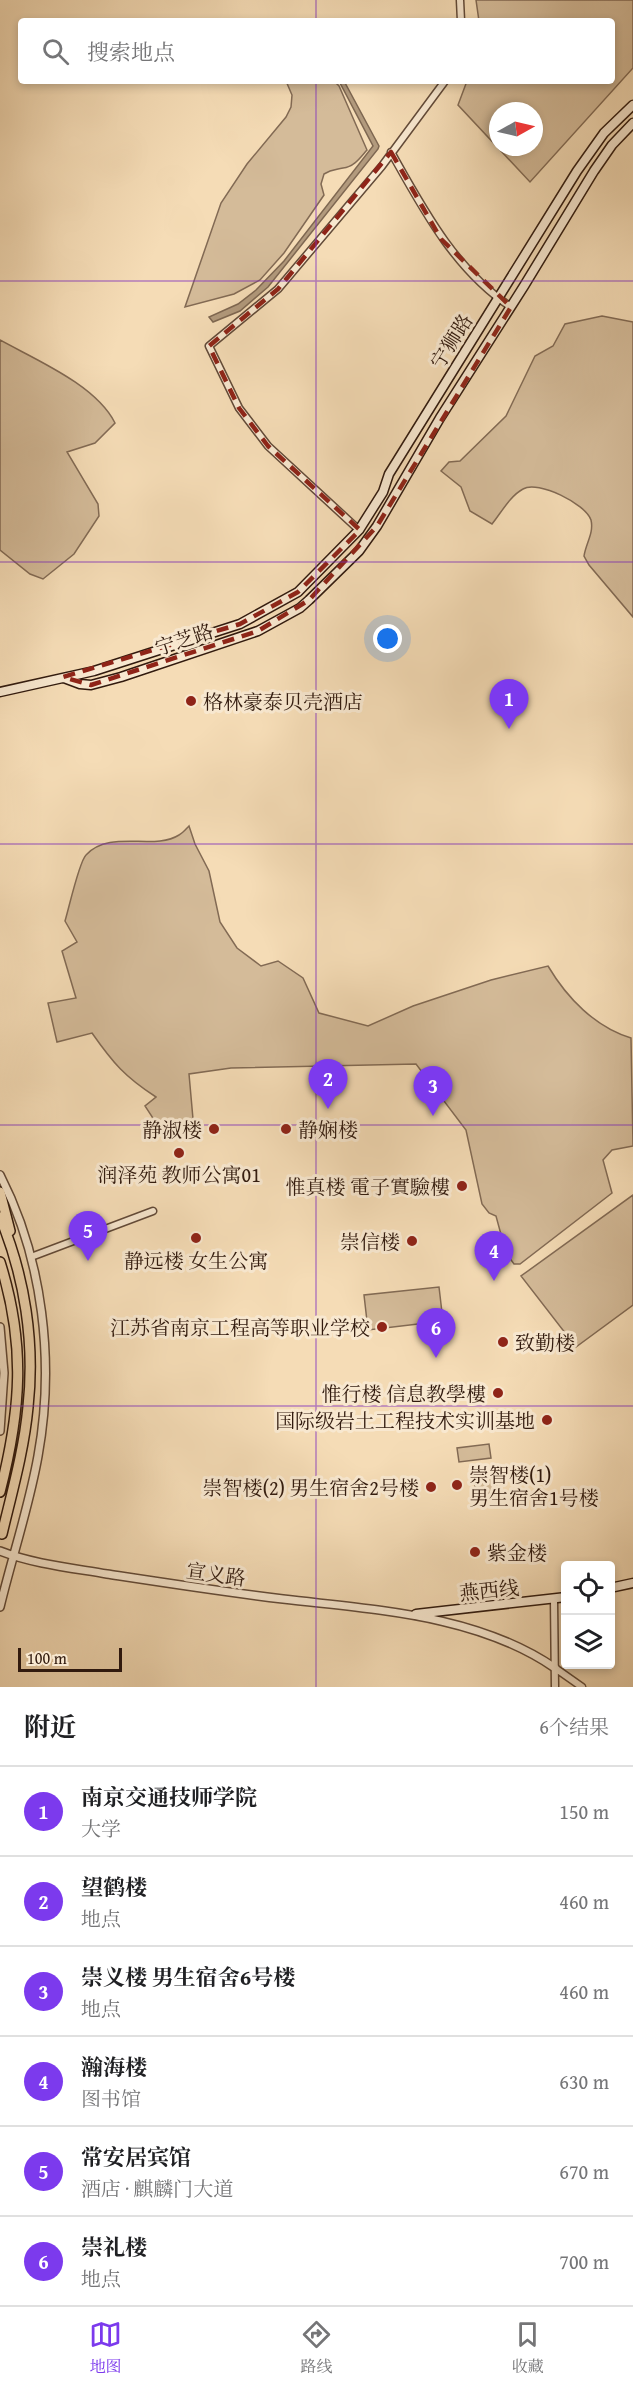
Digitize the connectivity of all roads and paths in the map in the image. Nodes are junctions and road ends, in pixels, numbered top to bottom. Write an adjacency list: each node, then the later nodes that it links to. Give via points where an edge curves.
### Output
1 (460, 0): 2 (street)
2 (461, 18)
3 (443, 84): 6 (street)
4 (633, 105): 7 (main road, 宁狮路, via 604,133 577,171)
5 (633, 123): 8 (main road, 宁狮路, via 594,171)
6 (391, 152): 7 (street, via 441,239); 9 (street, via 278,289 209,346 239,408 268,446)
7 (497, 297): 8 (street); 9 (main road, 宁狮路)
8 (511, 306): 11 (main road, 宁狮路, via 377,526 359,551)
9 (359, 530): 10 (main road, 宁狮路)
10 (298, 592): 12 (main road, 宁芝路, via 240,624 94,671)
11 (309, 600): 12 (main road, 宁芝路, via 258,631 121,677 92,685)
12 (63, 677): 13 (main road, 宁芝路)
13 (0, 692)
14 (0, 1174): 18 (street)
15 (0, 1192): 20 (highway)
16 (153, 1211): 18 (street)
17 (0, 1217): 20 (highway)
18 (31, 1257): 26 (street, via 41,1308 45,1384 38,1457)
19 (0, 1262): 23 (highway, via 15,1325 19,1386 11,1449)
20 (17, 1268): 24 (highway, via 26,1309 30,1380 21,1449)
21 (0, 1327): 22 (street, via 4,1373)
22 (0, 1431)
23 (0, 1492)
24 (2, 1534)
25 (0, 1551): 26 (street, 宣义路)
26 (13, 1556): 31 (street); 32 (street, 宣义路, via 205,1590)
27 (633, 1583): 28 (main road)
28 (615, 1587)
29 (561, 1598): 30 (main road, 燕西线)
30 (554, 1600): 32 (main road, 燕西线); 33 (street)
31 (0, 1607)
32 (416, 1614): 33 (street, 宣义路, via 501,1640)
33 (555, 1668): 34 (street); 35 (street)
34 (555, 1687)
35 (582, 1687)

